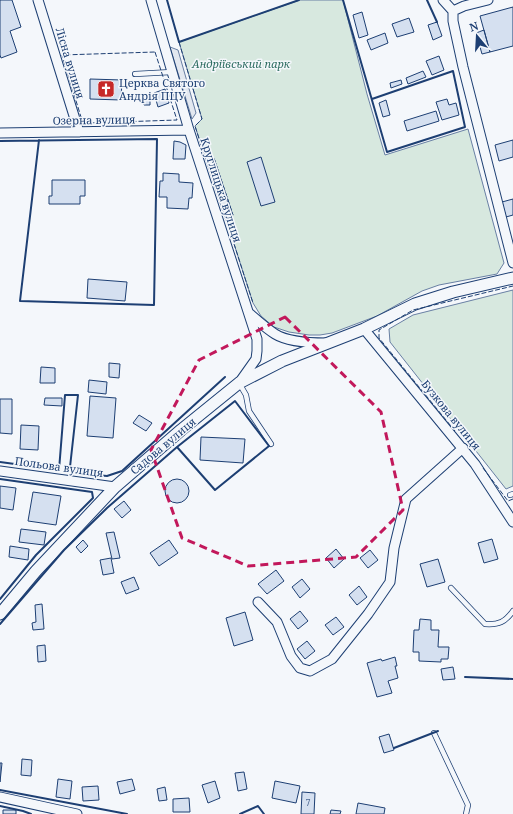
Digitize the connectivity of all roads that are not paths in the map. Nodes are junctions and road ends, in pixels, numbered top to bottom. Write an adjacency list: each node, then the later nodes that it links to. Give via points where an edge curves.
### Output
1 (38, 0): 9 (street, Лісна вулиця)
2 (151, 0): 6 (street, Круглицька вулиця)
3 (443, 0): 5 (street)
4 (488, 0): 5 (street)
5 (453, 11): 11 (street, via 452,21)
6 (172, 72): 7 (lane); 8 (street, Круглицька вулиця)
7 (135, 74)
8 (189, 130): 9 (street, Озерна вулиця); 13 (street, Круглицька вулиця)
9 (79, 132): 10 (street, Озерна вулиця)
10 (0, 133)
11 (513, 263)
12 (513, 278): 14 (street, Садова вулиця, via 415,304)
13 (250, 314): 15 (street, via 276,334 290,340); 16 (street, Круглицька вулиця, via 257,339 256,359)
14 (364, 329): 15 (street, Садова вулиця); 18 (street, Бузкова вулиця)
15 (329, 343): 16 (street, Садова вулиця, via 282,361)
16 (239, 383): 17 (lane, via 246,395 249,411); 20 (street, Садова вулиця)
17 (271, 444)
18 (463, 448): 21 (street, Бузкова вулиця); 23 (street, via 406,499 394,548 390,582 332,659 310,671 300,668 277,622)
19 (0, 471): 20 (street, Польова вулиця)
20 (115, 487): 25 (street, Садова вулиця, via 36,571)
21 (513, 522)
22 (451, 588): 24 (lane, via 485,624 499,624)
23 (258, 602)
24 (513, 611)
25 (0, 614)
26 (434, 733): 29 (lane, via 468,805)
27 (0, 797): 28 (street)
28 (77, 814)
29 (466, 814)

